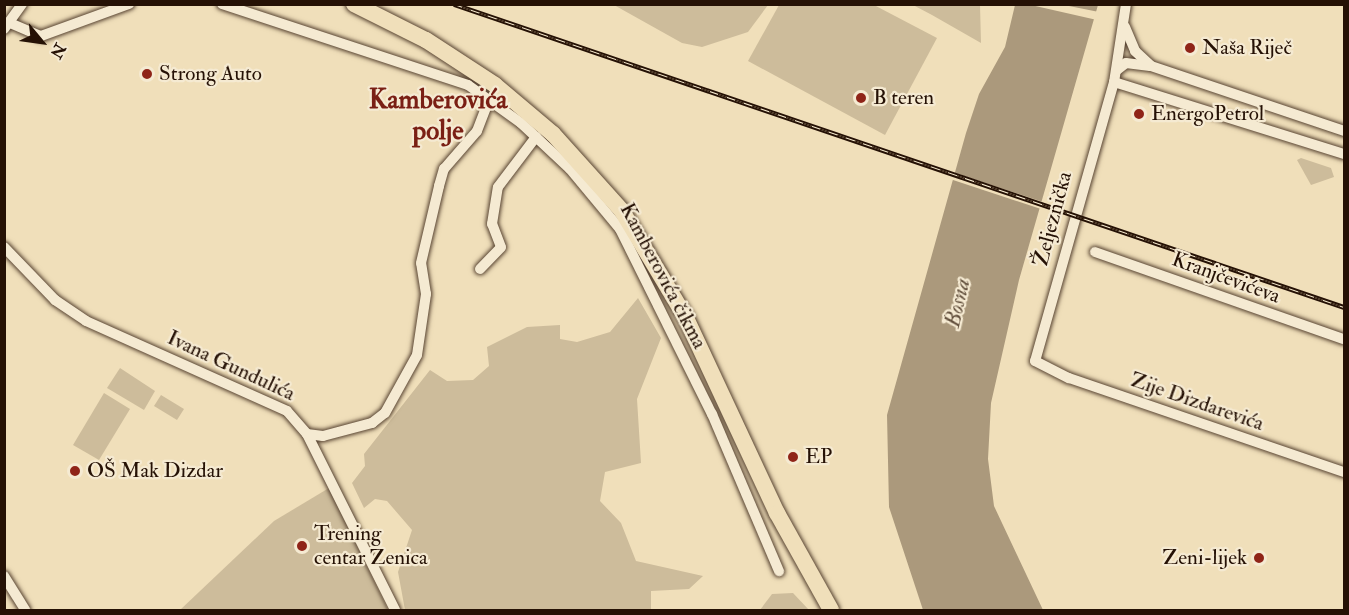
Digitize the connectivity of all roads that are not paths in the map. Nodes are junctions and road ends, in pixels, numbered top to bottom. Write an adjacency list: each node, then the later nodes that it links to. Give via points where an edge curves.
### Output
1 (129, 4): 7 (street, via 41,36)
2 (222, 4): 11 (street, Kamberovića čikma, via 326,43 436,72)
3 (354, 4): 26 (highway, via 426,40 495,85 560,140 622,212 686,318 777,513)
4 (1126, 4): 6 (street, Željeznička)
5 (21, 7): 7 (street)
6 (1124, 25): 8 (street, via 1135,51); 9 (street, Željeznička)
7 (7, 26)
8 (1151, 66): 9 (street, via 1126,63); 12 (street)
9 (1116, 70): 10 (street, Željeznička)
10 (1114, 82): 14 (street); 19 (street, Željeznička, via 1082,184 1036,356)
11 (489, 100): 13 (street, Kamberovića čikma); 20 (street, via 477,131 444,169 439,186 422,263 426,294 417,355 385,413 372,423 323,436)
12 (1344, 131)
13 (536, 137): 17 (street, via 498,187 492,224 501,247); 22 (street, Kamberovića čikma, via 620,229 712,414)
14 (1344, 154)
15 (4, 247): 20 (street, Ivana Gundulića, via 66,309 274,404)
16 (1095, 252): 18 (street, Kranjčevićeva)
17 (480, 269)
18 (1344, 339)
19 (1038, 366): 21 (street, Zije Dizdarevića)
20 (307, 434): 25 (street, Ivana Gundulića)
21 (1344, 472)
22 (779, 571)
23 (4, 576): 24 (street)
24 (25, 610)
25 (395, 610)
26 (831, 610)

